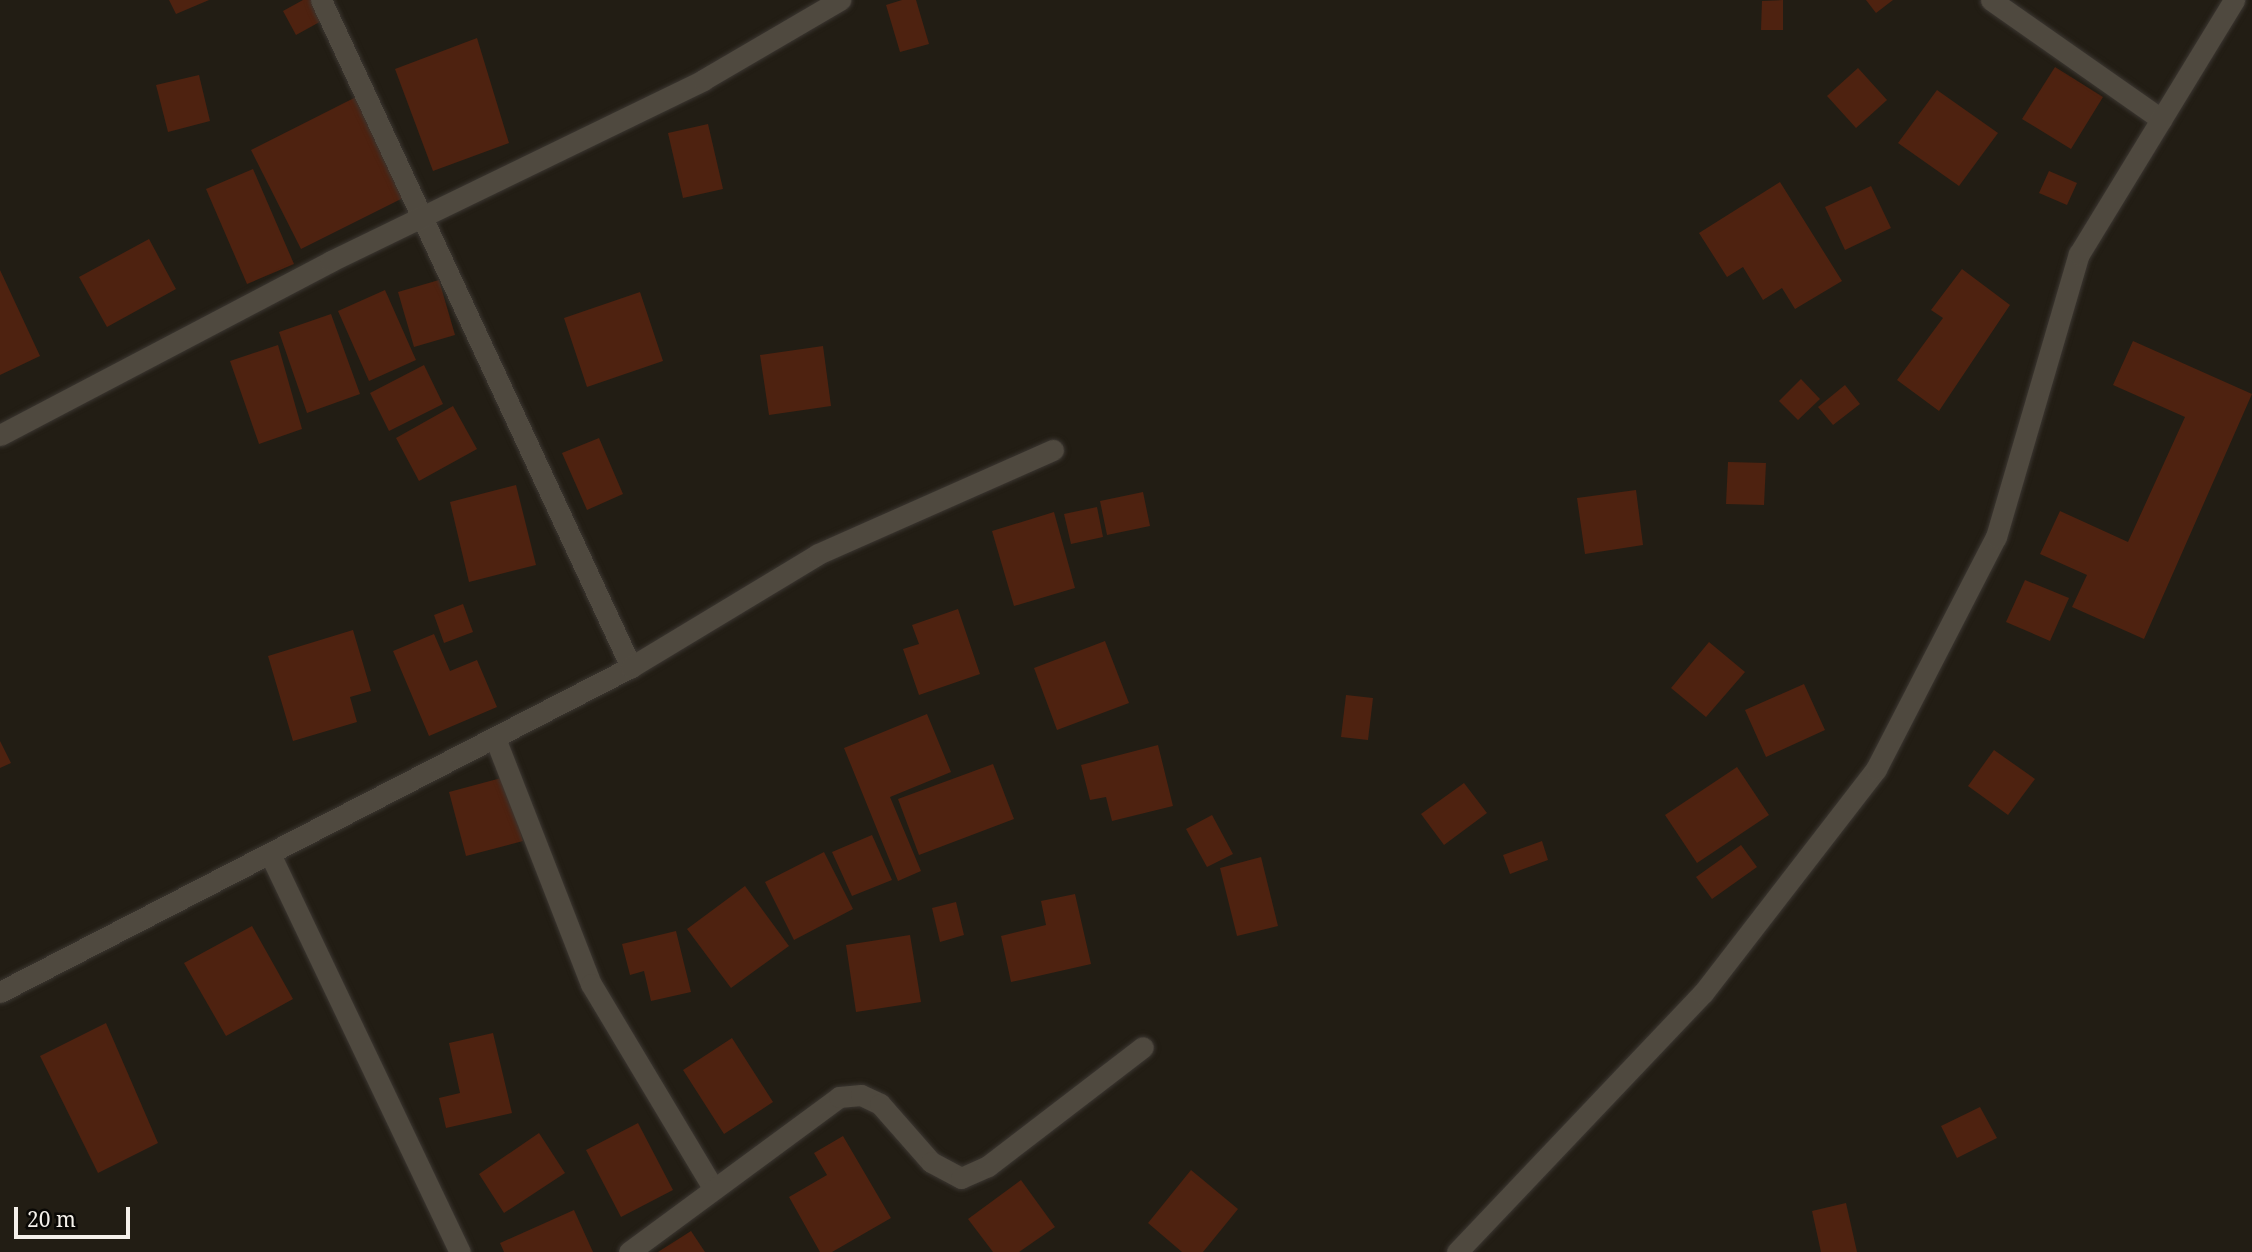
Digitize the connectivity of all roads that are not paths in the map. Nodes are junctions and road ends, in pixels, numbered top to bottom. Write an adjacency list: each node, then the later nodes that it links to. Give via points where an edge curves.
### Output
1 (321, 0): 6 (street)
2 (841, 0): 6 (street, via 703,80)
3 (1991, 0): 5 (street)
4 (2234, 0): 5 (street)
5 (2161, 119): 17 (street, via 2079,254 1996,537 1876,769 1703,993)
6 (426, 218): 7 (street); 9 (street)
7 (0, 435)
8 (1053, 450): 9 (street, via 818,554)
9 (631, 667): 10 (street)
10 (495, 738): 11 (street); 14 (street, via 592,984)
11 (270, 854): 12 (street); 15 (street)
12 (0, 992)
13 (1143, 1048): 14 (street, via 988,1166 961,1178 931,1162 880,1104 861,1095 839,1097)
14 (712, 1186): 16 (street)
15 (460, 1252)
16 (629, 1252)
17 (1457, 1252)

